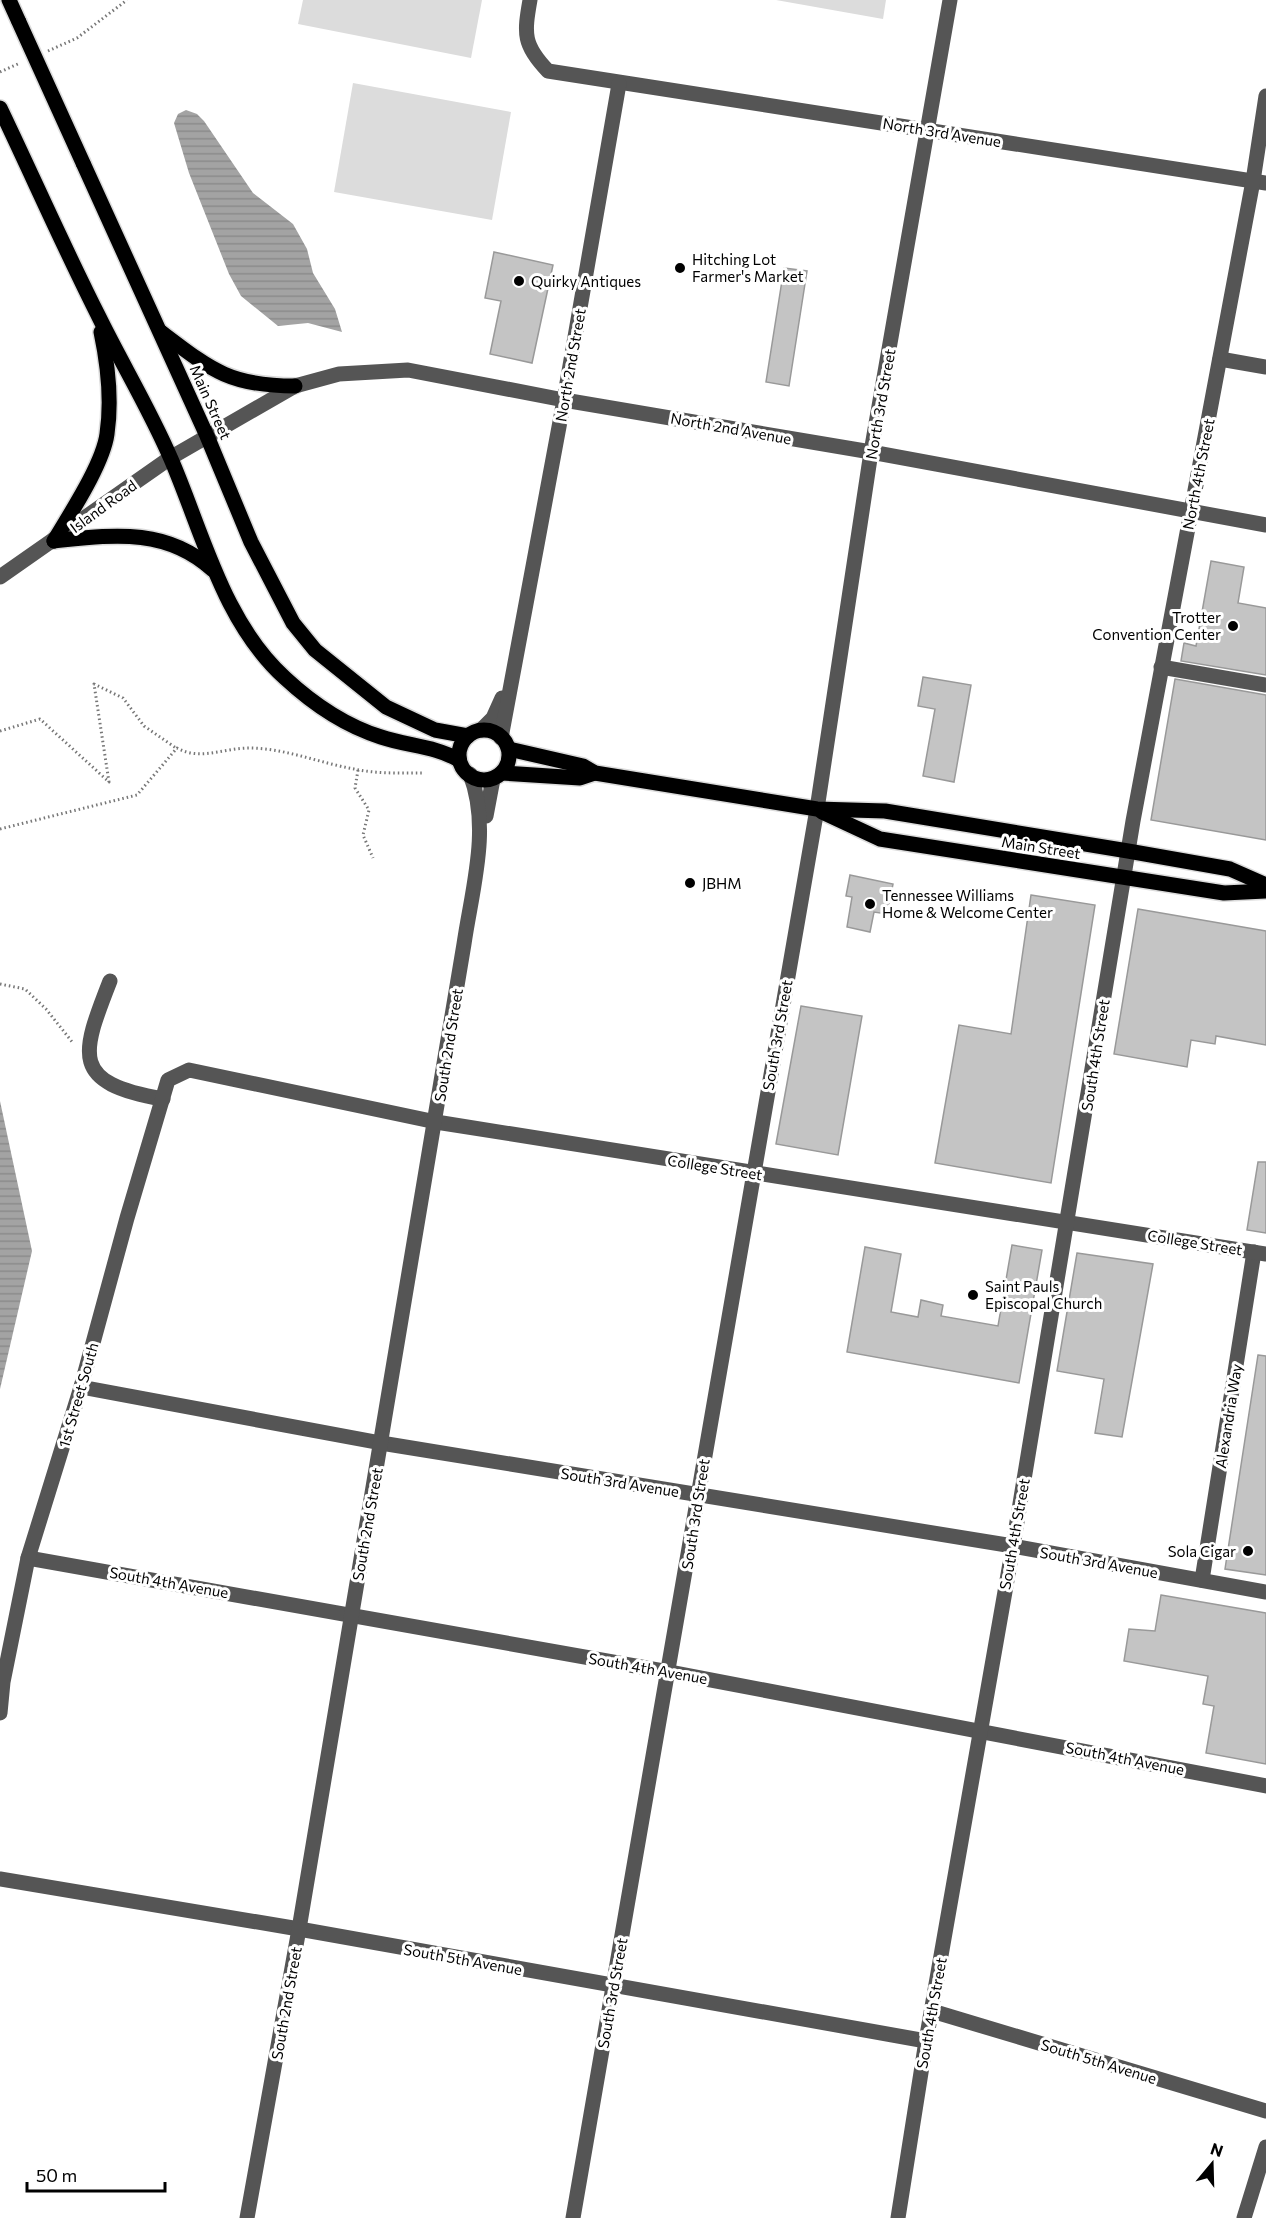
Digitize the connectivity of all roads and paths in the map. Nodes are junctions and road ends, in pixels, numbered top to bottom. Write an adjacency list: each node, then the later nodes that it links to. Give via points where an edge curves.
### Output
1 (9, 0): 14 (main road, Main Street, bridge)
2 (127, 0): 5 (path, via 77,38)
3 (530, 0): 8 (street, via 524,31 532,54 548,71)
4 (950, 0): 11 (street, North 3rd Street)
5 (39, 55)
6 (29, 59): 7 (path)
7 (0, 72)
8 (619, 84): 11 (street, North 3rd Avenue); 18 (street, North 2nd Street)
9 (1266, 96): 12 (street, North 4th Street)
10 (0, 108): 13 (main road)
11 (927, 129): 12 (street, North 3rd Avenue); 20 (street, North 3rd Street)
12 (1260, 182): 15 (street, North 4th Street)
13 (99, 317): 21 (main road); 24 (main road, via 108,380 107,436 85,488)
14 (158, 330): 17 (main road, via 216,372 261,386); 19 (main road, Main Street)
15 (1220, 359): 16 (street); 22 (street, North 4th Street)
16 (1266, 367)
17 (295, 386): 18 (street, North 2nd Avenue, via 339,374 408,370); 19 (street, North 2nd Avenue)
18 (564, 400): 20 (street, North 2nd Avenue); 29 (street, North 2nd Street)
19 (207, 436): 21 (street, Island Road); 31 (main road, Main Street, via 271,584 293,623 315,650 366,693 405,718 435,730)
20 (871, 452): 22 (street, North 2nd Avenue); 40 (street, North 3rd Street)
21 (170, 458): 24 (street, Island Road); 25 (main road)
22 (1191, 512): 23 (street, North 2nd Avenue); 27 (street, North 4th Street)
23 (1266, 525)
24 (54, 541): 25 (main road, via 139,536 187,549); 26 (street, Island Road)
25 (216, 572): 34 (main road, via 256,645 302,693 363,731)
26 (0, 577)
27 (1161, 667): 28 (street); 43 (street, North 4th Street)
28 (1266, 685)
29 (508, 688): 31 (street, North 2nd Street, via 493,718); 32 (street, North 2nd Street)
30 (0, 731): 33 (path, via 40,719 109,782 94,684 123,698 144,726)
31 (474, 733): 32 (main road, Main Street); 34 (main road, via 461,746)
32 (505, 743): 37 (main road, Main Street); 39 (main road, via 508,762)
33 (177, 748): 35 (path, via 188,754 249,748 275,751); 41 (path, via 137,795)
34 (459, 760): 38 (main road)
35 (358, 770): 36 (path); 44 (path, via 355,788 369,810 363,841)
36 (424, 773)
37 (595, 773): 39 (main road, Main Street, via 580,778); 40 (main road, Main Street)
38 (470, 774): 39 (main road, Main Street, via 480,778); 42 (street, South 2nd Street, via 479,800)
39 (498, 776): 42 (street, South 2nd Street)
40 (817, 809): 43 (main road, Main Street, via 885,811); 45 (main road, Main Street, via 880,839); 54 (street, South 3rd Street)
41 (0, 829)
42 (481, 829): 53 (street, South 2nd Street)
43 (1128, 851): 45 (street, South 4th Street); 46 (main road, Main Street, via 1230,869)
44 (373, 858)
45 (1123, 879): 47 (main road, Main Street, via 1224,893); 55 (street, South 4th Street)
46 (1266, 885)
47 (1266, 891)
48 (110, 981): 50 (street, via 91,1029)
49 (0, 984): 50 (path, via 25,989)
50 (87, 1057): 52 (street, via 97,1074 127,1093)
51 (168, 1080): 52 (street, 1st Street South); 53 (street, College Street, via 189,1070)
52 (163, 1099): 57 (street, 1st Street South)
53 (436, 1122): 54 (street, College Street); 58 (street, South 2nd Street)
54 (753, 1173): 55 (street, College Street); 59 (street, South 3rd Street)
55 (1068, 1221): 56 (street, College Street); 60 (street, South 4th Street)
56 (1260, 1253): 62 (street, Alexandria Way)
57 (81, 1387): 58 (street, South 3rd Avenue); 61 (street, 1st Street South)
58 (381, 1443): 59 (street, South 3rd Avenue); 64 (street, South 2nd Street)
59 (698, 1495): 60 (street, South 3rd Avenue); 65 (street, South 3rd Street)
60 (1012, 1546): 62 (street, South 3rd Avenue); 67 (street, South 4th Street)
61 (28, 1558): 64 (street, South 4th Avenue); 66 (street, 1st Street South)
62 (1202, 1580): 63 (street, South 3rd Avenue)
63 (1266, 1592)
64 (351, 1614): 65 (street, South 4th Avenue); 70 (street, South 2nd Street)
65 (669, 1672): 67 (street, South 4th Avenue); 71 (street, South 3rd Street)
66 (0, 1713)
67 (980, 1729): 68 (street, South 4th Avenue); 72 (street, South 4th Street)
68 (1266, 1786)
69 (0, 1879): 70 (street, South 5th Avenue)
70 (299, 1929): 71 (street, South 5th Avenue); 76 (street, South 2nd Street)
71 (613, 1986): 73 (street, South 5th Avenue); 77 (street, South 3rd Street)
72 (932, 2011): 73 (street, South 4th Street); 74 (street, South 5th Avenue)
73 (926, 2041): 78 (street, South 4th Street)
74 (1266, 2111)
75 (1266, 2147): 79 (street)
76 (247, 2218)
77 (573, 2218)
78 (898, 2218)
79 (1244, 2218)

